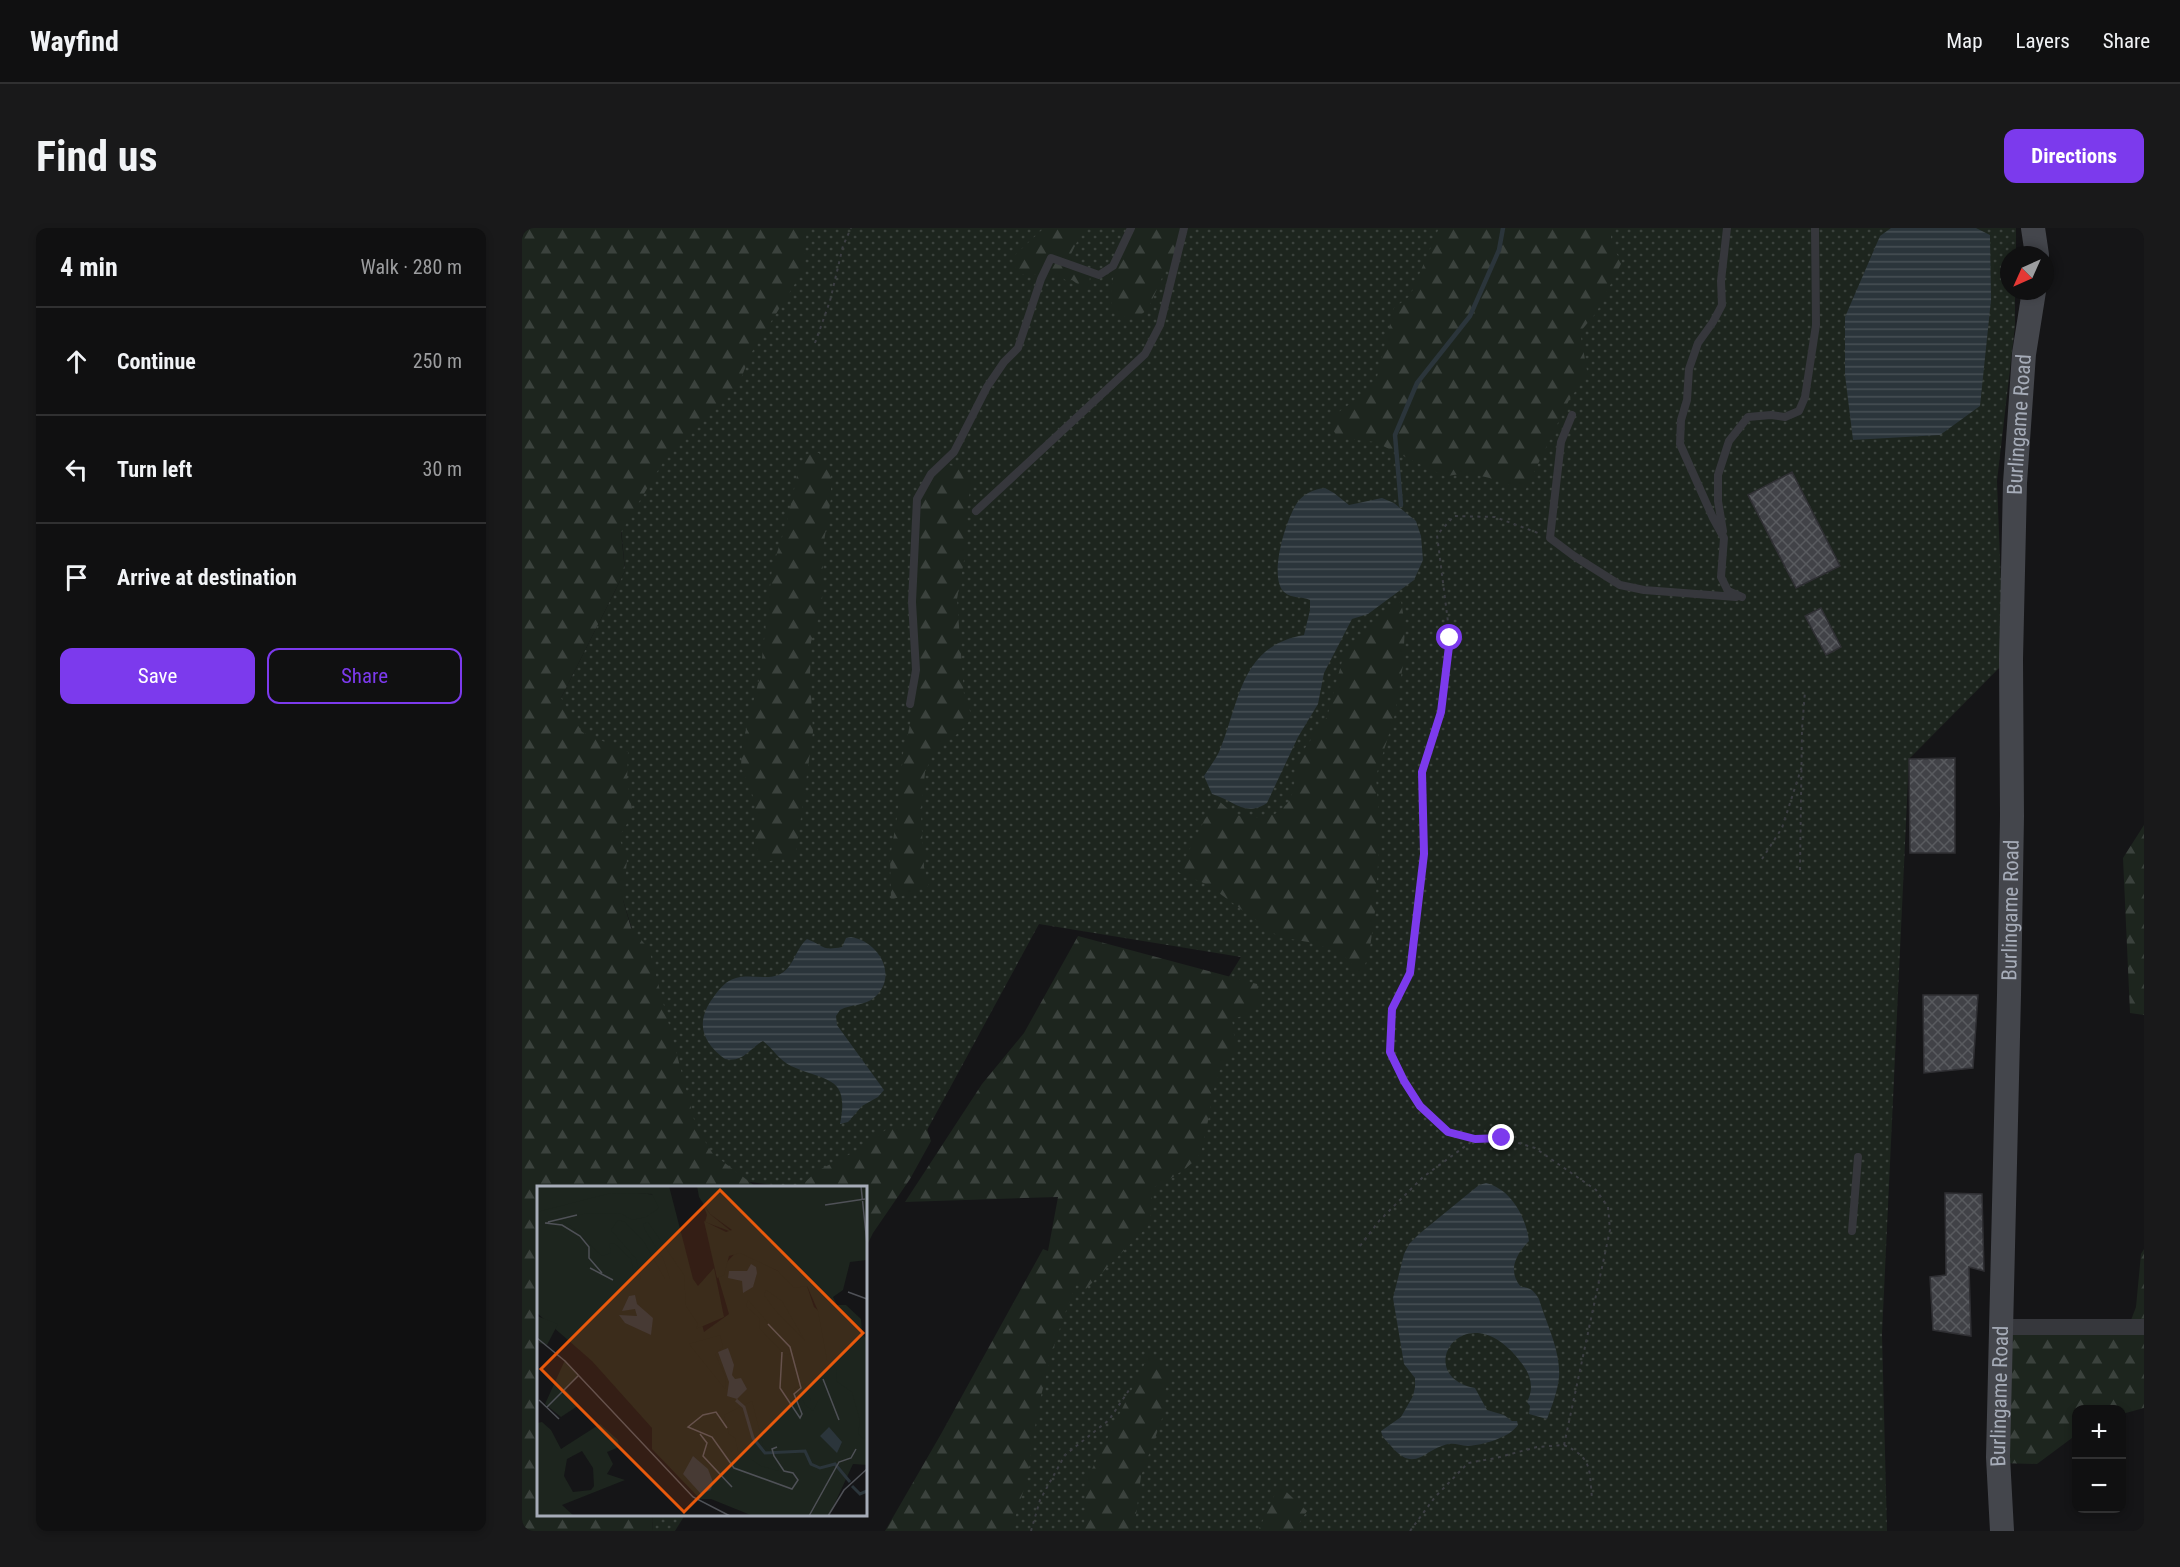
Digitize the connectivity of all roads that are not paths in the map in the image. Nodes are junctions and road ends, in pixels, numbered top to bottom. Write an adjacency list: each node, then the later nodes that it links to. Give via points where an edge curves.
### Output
1 (1131, 228): 11 (lane, via 1113,266 1099,275 1051,258 1018,348 987,387 954,452 931,474 917,499 912,602 916,670)
2 (1184, 228): 9 (lane, via 1160,325 1145,354)
3 (1727, 228): 10 (lane, via 1722,305 1698,343 1689,369 1680,444)
4 (1815, 228): 10 (lane, via 1816,325 1805,397 1798,411 1785,417 1748,417 1729,441 1718,476)
5 (2033, 228): 6 (street)
6 (2036, 246)
7 (2033, 300): 14 (street, Burlingame Road, via 2024,354 2015,483)
8 (1572, 415): 10 (lane, via 1562,442 1550,538 1620,585 1742,597 1728,591 1721,577)
9 (976, 511)
10 (1724, 538)
11 (910, 704)
12 (1858, 1157): 13 (lane)
13 (1852, 1231)
14 (2002, 1327): 15 (street); 16 (street, Burlingame Road, via 1998,1457)
15 (2144, 1327)
16 (2001, 1531)

